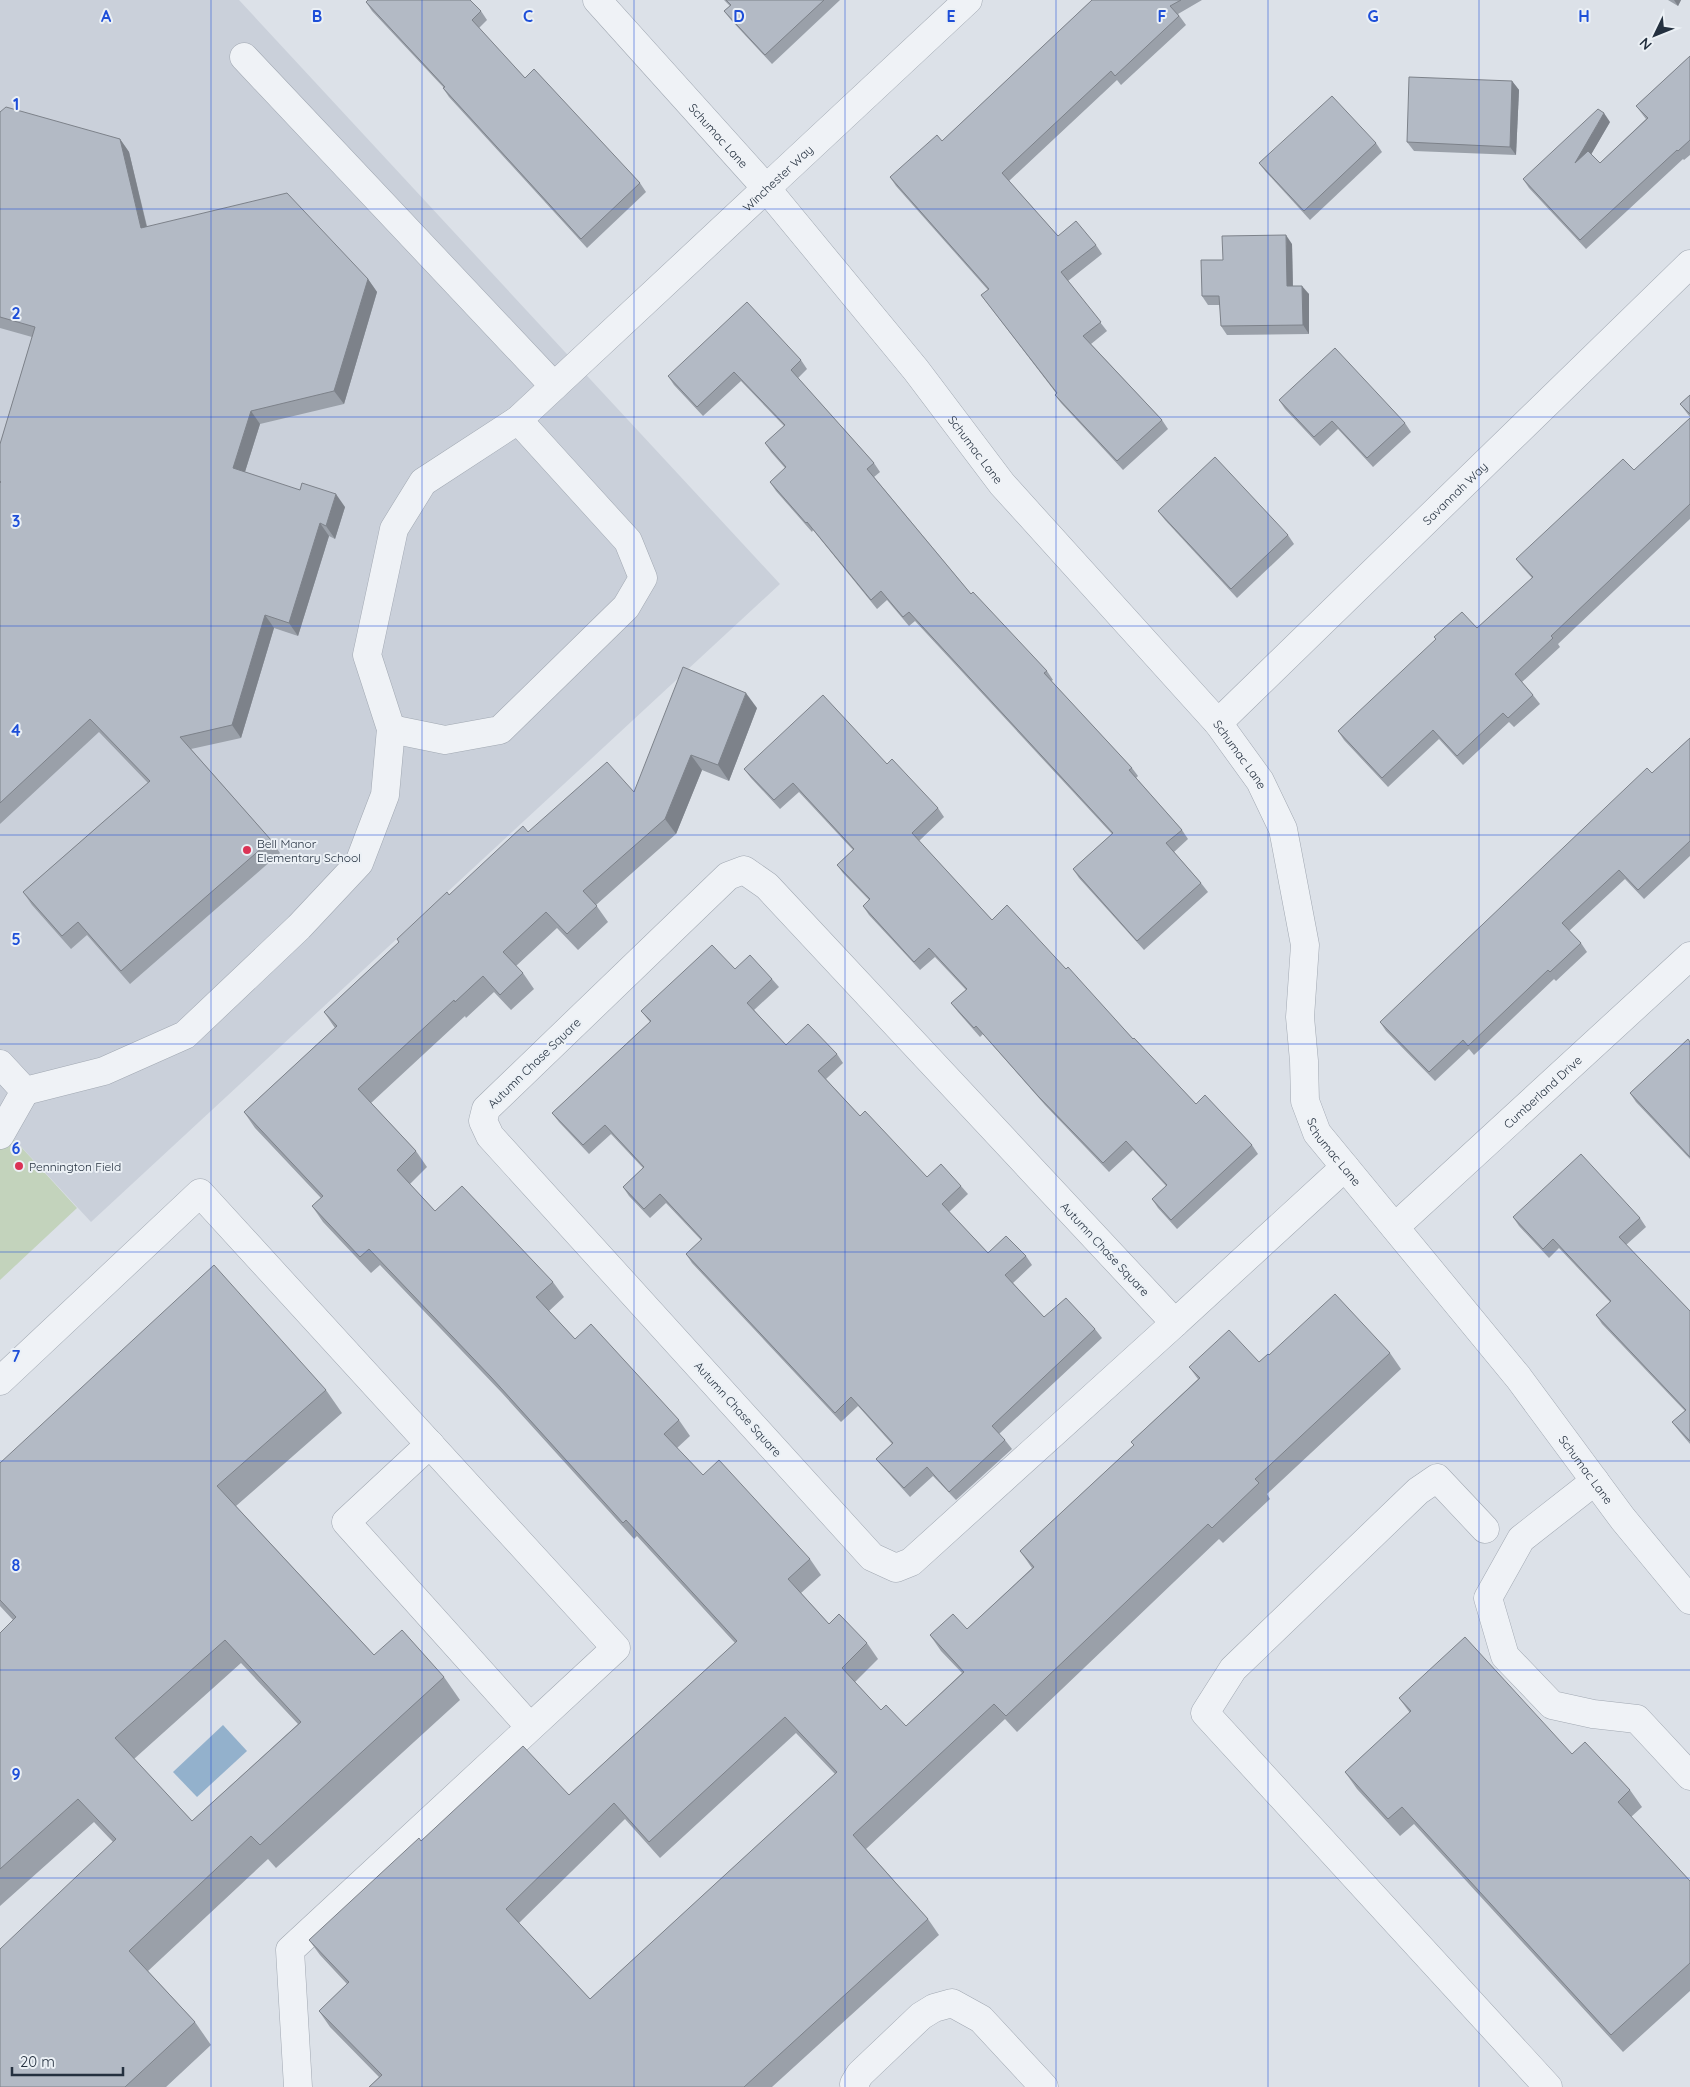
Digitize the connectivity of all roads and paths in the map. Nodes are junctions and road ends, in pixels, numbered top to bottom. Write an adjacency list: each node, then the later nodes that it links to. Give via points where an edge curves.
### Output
1 (597, 0): 4 (street, Schumac Lane)
2 (968, 0): 4 (street, Winchester Way)
3 (244, 57): 6 (street)
4 (766, 188): 6 (street, Winchester Way); 8 (street, Schumac Lane, via 916,370 1002,484)
5 (1690, 264): 8 (street, Savannah Way)
6 (554, 386): 7 (street, Winchester Way)
7 (518, 420): 9 (street, Winchester Way, via 423,482 394,529 367,655); 9 (street, via 628,541 643,578 626,607 500,730 445,740)
8 (1218, 722): 14 (street, Schumac Lane, via 1260,781 1283,829 1305,945 1300,1017 1305,1102 1317,1133)
9 (391, 729): 12 (street, via 385,795 359,863 300,927 185,1035 104,1071)
10 (1690, 956): 15 (street, Cumberland Drive)
11 (0, 1064): 12 (street)
12 (26, 1091): 13 (street)
13 (0, 1135)
14 (1345, 1168): 15 (street, Schumac Lane); 16 (street, Autumn Chase Square)
15 (1395, 1227): 19 (street, Schumac Lane, via 1518,1376)
16 (1175, 1324): 16 (street, Autumn Chase Square, via 911,1562 896,1568 872,1557 490,1136 483,1121 486,1109 728,876 744,870 767,886)
17 (0, 1381): 18 (street, via 200,1193)
18 (430, 1444): 22 (street, via 346,1522); 22 (street, via 616,1648)
19 (1595, 1481): 21 (street, Schumac Lane); 23 (street, via 1521,1539 1488,1598 1505,1656 1552,1705 1637,1719)
20 (1485, 1529): 27 (street, via 1437,1478 1418,1491 1233,1669 1205,1713)
21 (1690, 1600)
22 (530, 1727): 25 (street, via 290,1950)
23 (1690, 1776)
24 (1031, 2083): 26 (street, via 981,2019 952,2003 934,2008 922,2016 860,2074)
25 (298, 2087)
26 (855, 2087)
27 (1548, 2087)

